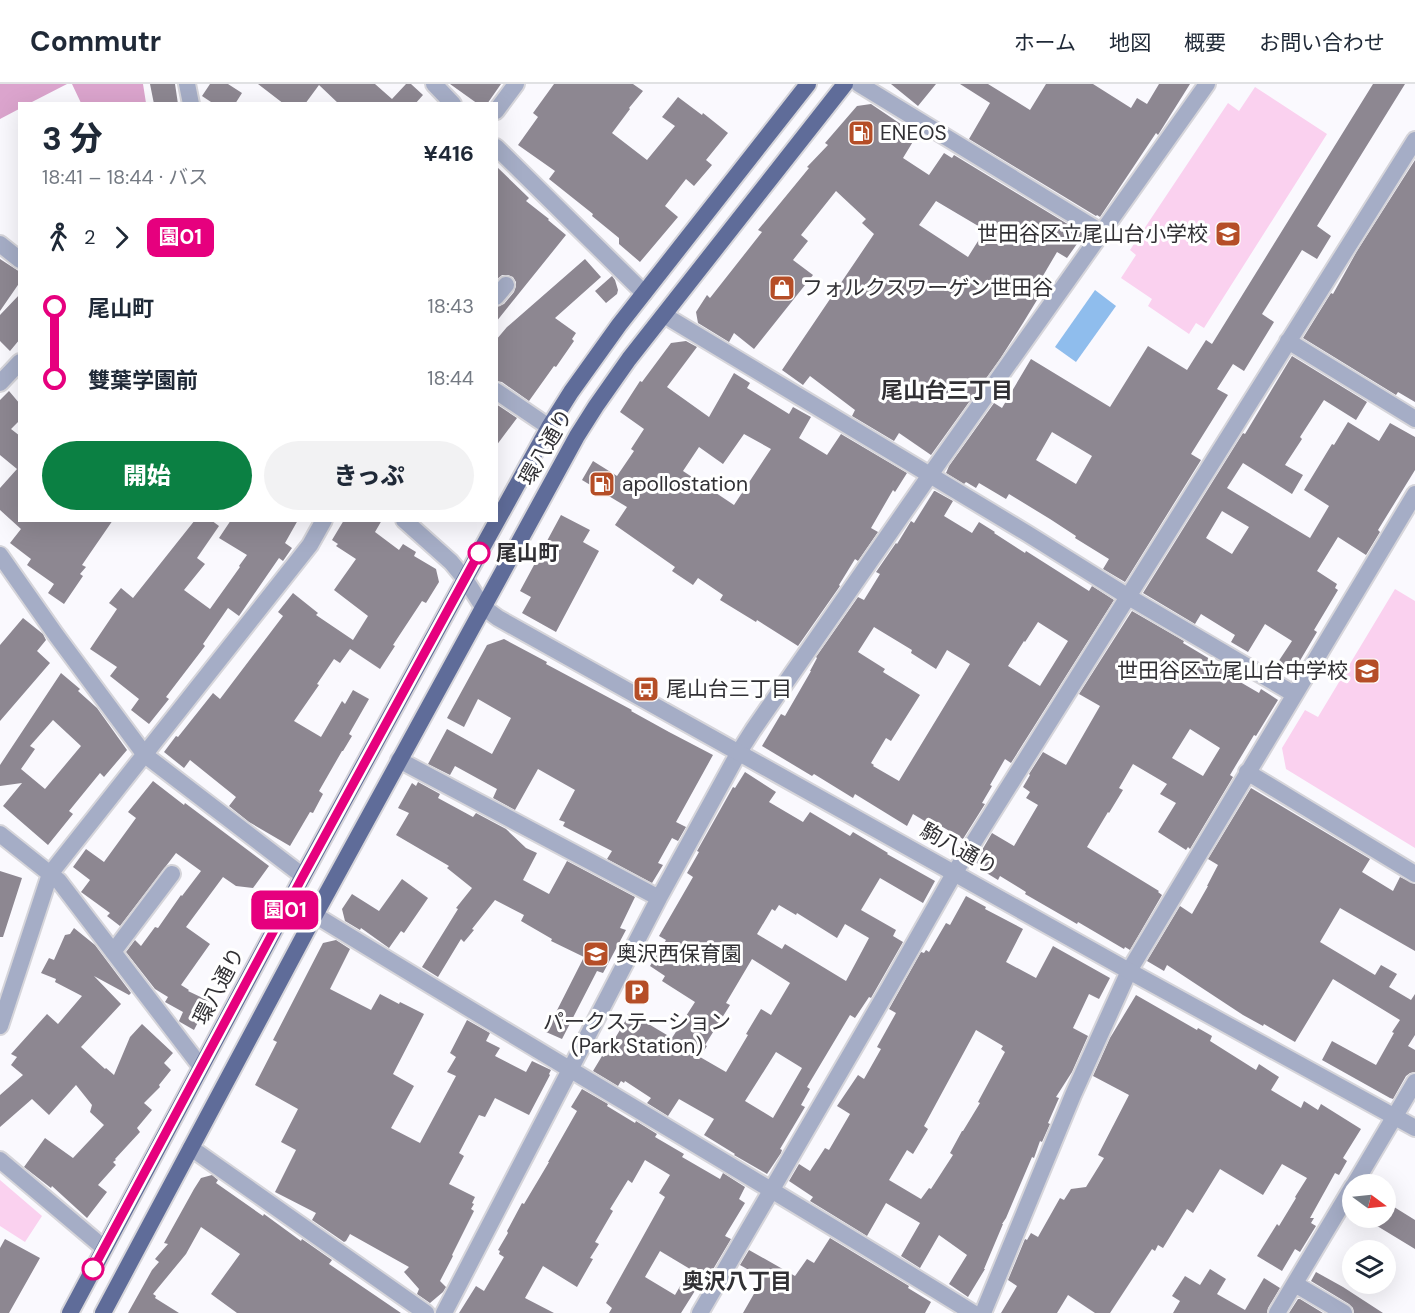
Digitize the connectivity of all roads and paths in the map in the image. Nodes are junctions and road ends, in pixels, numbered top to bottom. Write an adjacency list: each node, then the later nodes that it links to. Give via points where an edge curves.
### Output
1 (188, 84): 8 (street)
2 (434, 84): 9 (street)
3 (516, 84): 10 (street)
4 (808, 84): 16 (main road, 環八通り)
5 (845, 84): 17 (main road, 環八通り)
6 (859, 84): 13 (street)
7 (1207, 84): 13 (street)
8 (191, 102)
9 (451, 102)
10 (498, 108)
11 (1415, 140): 18 (street)
12 (498, 149): 16 (street)
13 (1101, 232): 24 (street)
14 (0, 244): 15 (street)
15 (18, 258)
16 (644, 293): 23 (main road, 環八通り)
17 (663, 315): 24 (street); 33 (main road, 環八通り, via 577,436)
18 (1288, 341): 22 (street); 32 (street)
19 (18, 364): 20 (street)
20 (0, 382)
21 (498, 392): 23 (street)
22 (1415, 419)
23 (549, 427): 26 (main road, 環八通り)
24 (930, 475): 32 (street); 35 (street)
25 (1415, 494): 34 (street)
26 (498, 519)
27 (323, 522): 36 (street, via 310,545)
28 (406, 522): 31 (street)
29 (496, 522): 31 (main road, 環八通り)
30 (0, 555): 36 (street)
31 (465, 579): 33 (street); 44 (main road, 環八通り)
32 (1127, 596): 34 (street); 40 (street)
33 (483, 607): 35 (street, 駒八通り); 37 (main road, 環八通り)
34 (1294, 694): 38 (street)
35 (739, 752): 40 (street, 駒八通り); 45 (street)
36 (145, 754): 42 (street); 44 (street)
37 (399, 760): 45 (street); 46 (main road, 環八通り)
38 (1247, 772): 41 (street); 48 (street)
39 (0, 834): 42 (street)
40 (955, 872): 48 (street, 駒八通り); 58 (street)
41 (1415, 873)
42 (50, 874): 47 (street); 49 (street)
43 (172, 874): 47 (street)
44 (303, 876): 50 (main road, 環八通り)
45 (659, 898): 51 (street)
46 (315, 915): 51 (street); 55 (main road, 環八通り)
47 (113, 952): 50 (street)
48 (1129, 970): 53 (street, 駒八通り); 68 (street)
49 (0, 1026)
50 (201, 1067): 60 (main road, 環八通り)
51 (571, 1069): 58 (street); 65 (street)
52 (1415, 1082): 53 (street)
53 (1395, 1117): 54 (street, 駒八通り); 57 (street)
54 (1415, 1128)
55 (191, 1148): 63 (main road, 環八通り); 64 (street)
56 (0, 1160): 60 (street)
57 (1360, 1174)
58 (771, 1190): 66 (street); 67 (street)
59 (1342, 1205): 61 (street)
60 (104, 1248): 62 (main road, 環八通り)
61 (1295, 1284): 69 (street); 70 (street)
62 (70, 1313)
63 (103, 1313)
64 (426, 1313)
65 (444, 1313)
66 (699, 1313)
67 (973, 1313)
68 (983, 1313)
69 (1277, 1313)
70 (1344, 1313)

